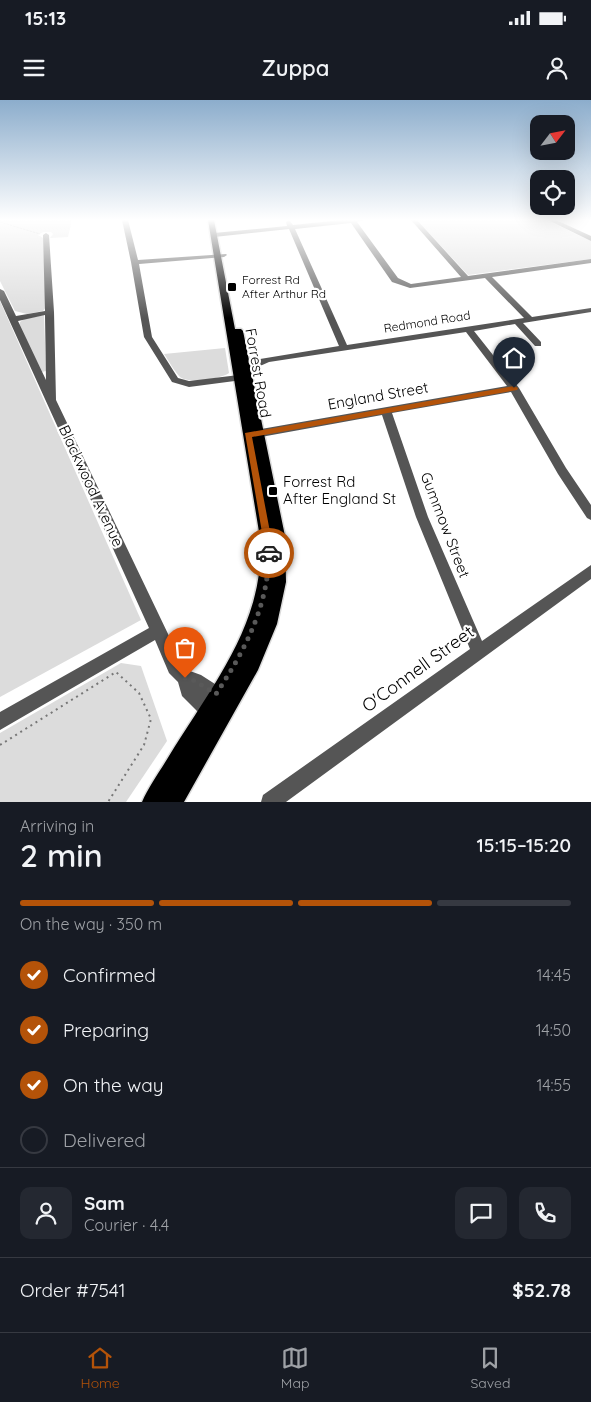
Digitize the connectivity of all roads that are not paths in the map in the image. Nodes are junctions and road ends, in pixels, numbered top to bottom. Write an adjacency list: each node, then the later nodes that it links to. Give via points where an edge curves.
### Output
1 (47, 253): 14 (street)
2 (133, 253): 9 (street, Redmond Road)
3 (220, 253): 7 (main road, Forrest Road)
4 (303, 253): 20 (street)
5 (377, 253): 11 (street, via 395,280 410,286)
6 (444, 253): 11 (street)
7 (221, 256): 9 (street); 21 (main road, Forrest Road)
8 (591, 261): 10 (street)
9 (135, 262): 21 (street, Redmond Road, via 148,337 176,380 189,384)
10 (487, 276): 11 (street); 16 (street)
11 (468, 279)
12 (0, 292): 15 (street, Blackwood Avenue)
13 (590, 310): 16 (street, Redmond Road)
14 (50, 312): 15 (street); 23 (street)
15 (13, 319): 23 (street, Blackwood Avenue)
16 (530, 319): 17 (street, Redmond Road)
17 (517, 321): 18 (street, Redmond Road); 19 (street)
18 (468, 329): 20 (street, Redmond Road); 22 (street)
19 (538, 344)
20 (344, 348): 21 (street, Redmond Road, via 267,360)
21 (241, 368): 25 (main road, Forrest Road)
22 (514, 388): 24 (street, England Street); 26 (street, via 562,472)
23 (52, 402): 28 (street, Blackwood Avenue)
24 (386, 410): 25 (street, England Street); 29 (street, Gummow Street, via 422,517)
25 (253, 434): 30 (main road, Forrest Road, via 278,536 279,580 262,645)
26 (591, 515)
27 (591, 571): 29 (street, O'Connell Street)
28 (157, 631): 30 (street, Blackwood Avenue, via 185,678 188,690); 31 (street)
29 (478, 650): 33 (street, O'Connell Street)
30 (218, 707): 32 (main road, Forrest Road)
31 (0, 720)
32 (169, 798)
33 (270, 802)

